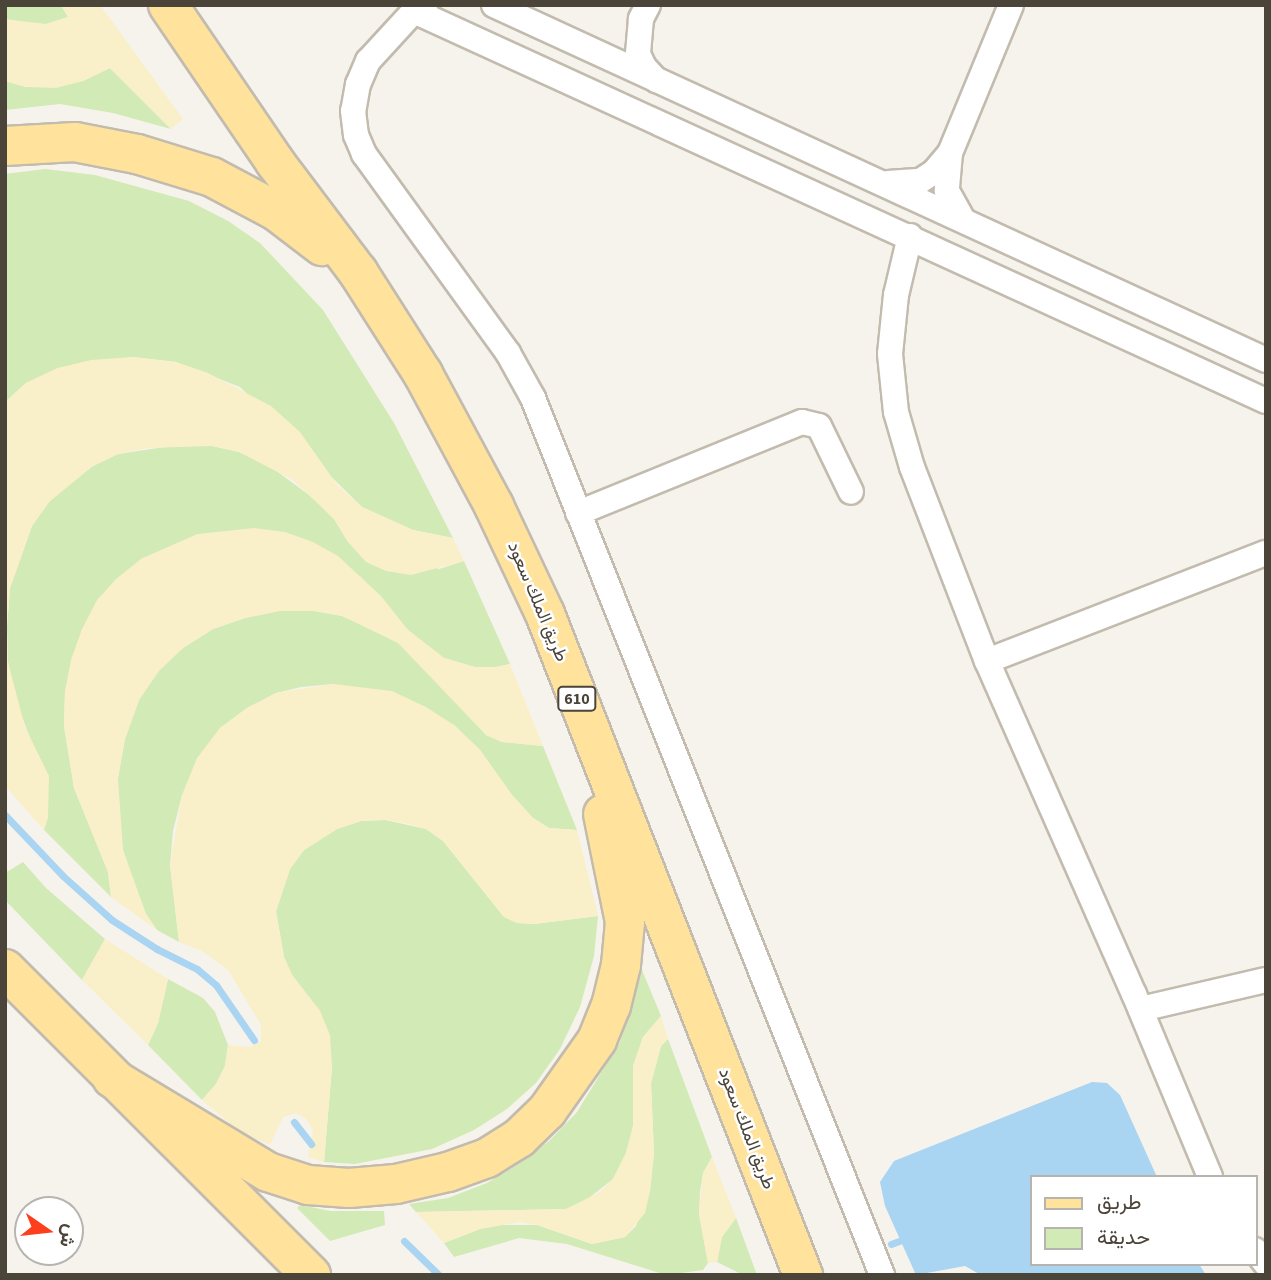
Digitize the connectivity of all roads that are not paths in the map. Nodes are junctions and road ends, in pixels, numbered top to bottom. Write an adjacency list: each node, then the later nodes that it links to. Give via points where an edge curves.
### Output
1 (142, 5): 10 (main road)
2 (168, 5): 10 (main road)
3 (494, 5): 7 (street)
4 (648, 5): 7 (street, via 640,19 638,54)
5 (1011, 5): 9 (street)
6 (419, 8): 13 (street); 20 (street, via 368,61 353,111 356,135 364,154 508,353 533,398)
7 (656, 80): 11 (street)
8 (5, 146): 14 (main road, via 75,142 137,154 212,177 276,211)
9 (950, 153): 11 (street, via 920,181); 12 (street, via 947,191)
10 (275, 162): 14 (main road, طريق الملك سعود / 610)
11 (880, 183): 12 (street)
12 (963, 220): 15 (street)
13 (910, 236): 17 (street); 22 (street, via 896,295 890,354 896,412 912,467)
14 (358, 272): 23 (main road, طريق الملك سعود / 610, via 423,374 494,506 545,614)
15 (1200, 329): 16 (street); 17 (street)
16 (1266, 360)
17 (1184, 362): 18 (street)
18 (1266, 401)
19 (851, 492): 20 (street, via 819,426 802,422)
20 (578, 513): 31 (street)
21 (1266, 553): 22 (street)
22 (987, 661): 26 (street)
23 (582, 713): 27 (main road, via 625,922 621,965 597,1040 547,1111 519,1138 487,1158 396,1184 308,1185 268,1172); 30 (main road, طريق الملك سعود / 610)
24 (5, 969): 27 (main road)
25 (1266, 980): 26 (street)
26 (1141, 1009): 28 (street)
27 (112, 1078): 29 (main road)
28 (1209, 1175)
29 (311, 1275)
30 (803, 1275)
31 (882, 1275)

